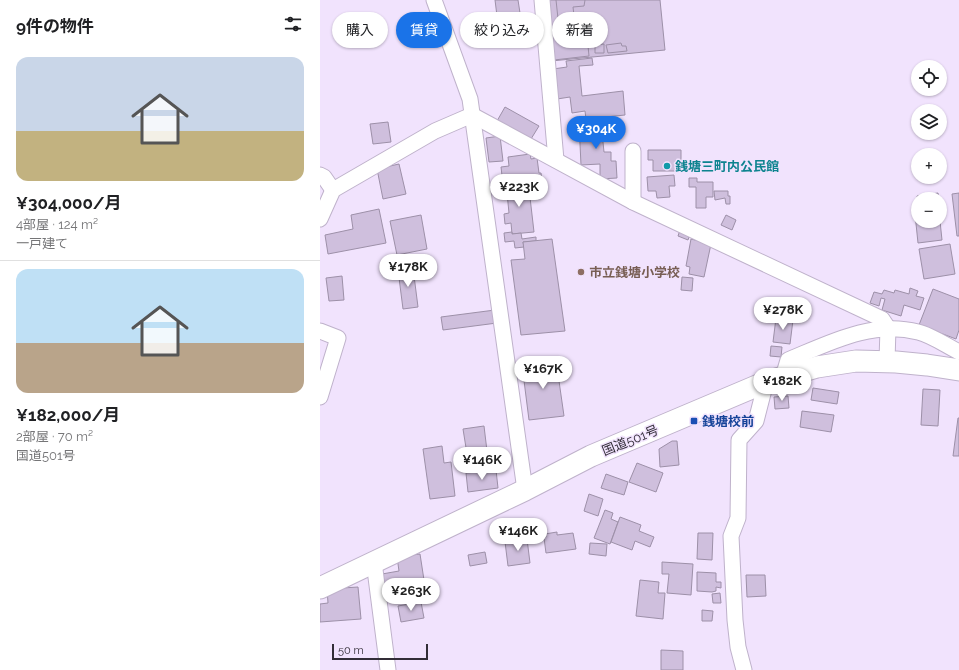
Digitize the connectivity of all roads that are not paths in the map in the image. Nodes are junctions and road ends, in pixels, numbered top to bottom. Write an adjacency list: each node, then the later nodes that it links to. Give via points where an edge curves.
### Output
1 (434, 0): 3 (street, via 470,99)
2 (542, 0): 5 (street)
3 (472, 115): 5 (street); 7 (street, via 434,131); 17 (street)
4 (633, 151): 8 (street)
5 (556, 160): 8 (street)
6 (320, 175): 7 (street)
7 (333, 190): 9 (street)
8 (633, 202): 10 (street, via 882,319)
9 (320, 219)
10 (888, 328): 12 (street, via 918,332); 13 (street); 15 (street, via 868,330 839,339 788,360)
11 (320, 331): 16 (street, via 338,338)
12 (959, 352)
13 (886, 362): 14 (highway, 国道501号); 15 (highway, 国道501号, via 856,361 817,367)
14 (959, 370)
15 (774, 380): 17 (highway, 国道501号, via 591,456); 21 (street, via 756,421 739,440 738,518 731,536 734,620)
16 (320, 397)
17 (525, 490): 18 (highway, 国道501号)
18 (374, 562): 19 (highway, 国道501号); 20 (street)
19 (320, 588)
20 (388, 670)
21 (744, 670)

